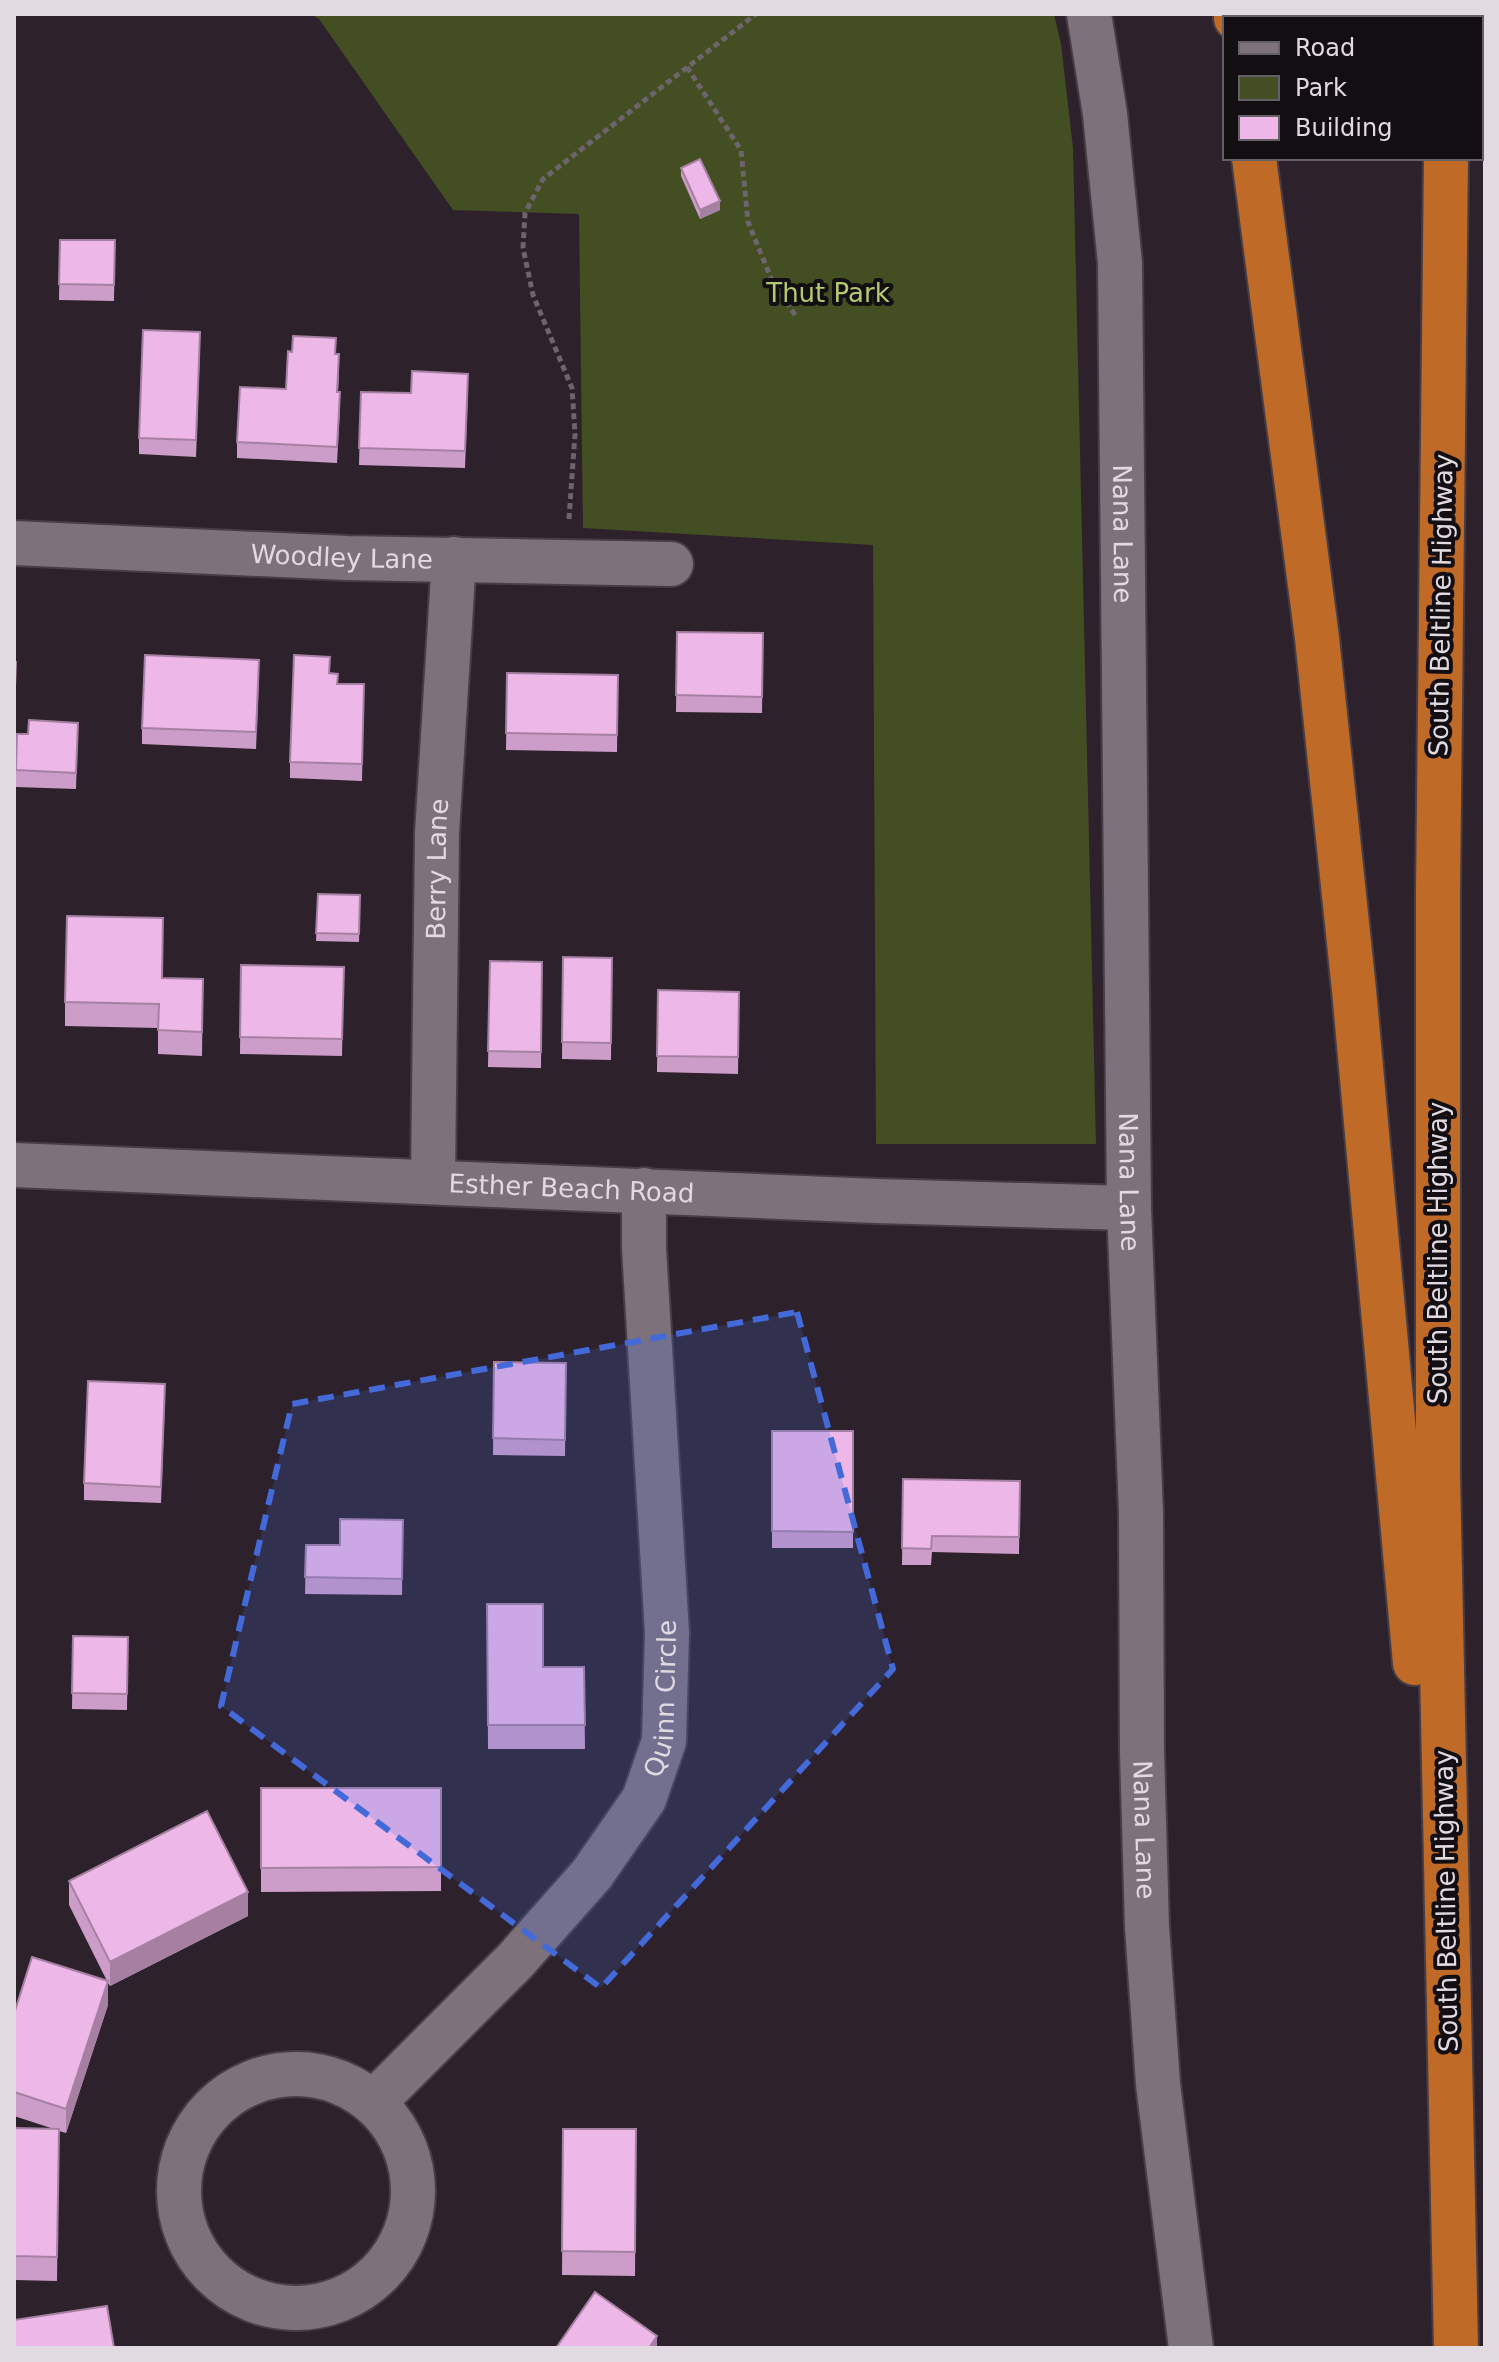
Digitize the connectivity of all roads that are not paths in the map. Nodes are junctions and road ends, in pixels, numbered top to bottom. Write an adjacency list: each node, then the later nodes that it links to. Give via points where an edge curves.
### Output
1 (1089, 14): 10 (street, Nana Lane, via 1120,263)
2 (1254, 160): 11 (highway, via 1317,638 1354,990)
3 (1446, 160): 11 (highway, South Beltline Highway, via 1438,1427)
4 (14, 543): 5 (street, Woodley Lane)
5 (454, 559): 6 (street, Woodley Lane); 8 (street, Berry Lane, via 437,833)
6 (671, 564)
7 (14, 1165): 8 (street, Esther Beach Road)
8 (433, 1181): 9 (street, Esther Beach Road)
9 (644, 1190): 10 (street, Esther Beach Road); 12 (street, Quinn Circle, via 667,1633 664,1741 644,1799 592,1874 515,1961)
10 (1129, 1208): 13 (street, Nana Lane, via 1141,1513 1147,1927 1158,2084)
11 (1448, 2032): 14 (highway, South Beltline Highway)
12 (374, 2102): 12 (street, via 342,2081 305,2073 267,2076 232,2091 203,2117 185,2150 178,2188 181,2213 200,2260 227,2287 259,2303 306,2308 362,2289 388,2265 406,2234 414,2199 411,2163 397,2130)
13 (1191, 2348)
14 (1456, 2348)

